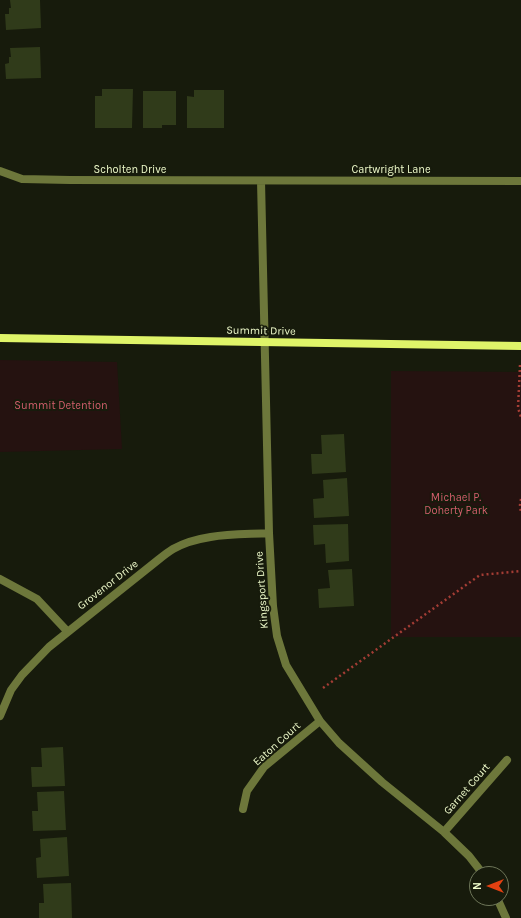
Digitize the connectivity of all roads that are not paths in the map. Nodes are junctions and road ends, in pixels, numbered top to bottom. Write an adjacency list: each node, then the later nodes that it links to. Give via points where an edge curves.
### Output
1 (0, 171): 3 (street, Scholten Drive, via 22,179)
2 (521, 181): 3 (street, Cartwright Lane)
3 (261, 182): 5 (street, Kingsport Drive)
4 (0, 338): 5 (street, Summit Drive)
5 (264, 342): 6 (street, Summit Drive); 7 (street, Kingsport Drive)
6 (521, 346)
7 (269, 533): 9 (street, Grovenor Drive, via 201,539 174,549); 11 (street, Kingsport Drive, via 277,636 286,664)
8 (0, 579): 9 (street, via 37,599)
9 (68, 631): 10 (street, Grovenor Drive, via 22,675 11,690)
10 (0, 716)
11 (320, 721): 13 (street, Eaton Court, via 264,767 247,791); 14 (street, Kingsport Drive, via 339,743 382,782)
12 (507, 760): 14 (street, Garnet Court)
13 (243, 809)
14 (444, 832): 15 (street, Kingsport Drive)
15 (477, 866)
16 (501, 906): 17 (street)
17 (506, 918)

